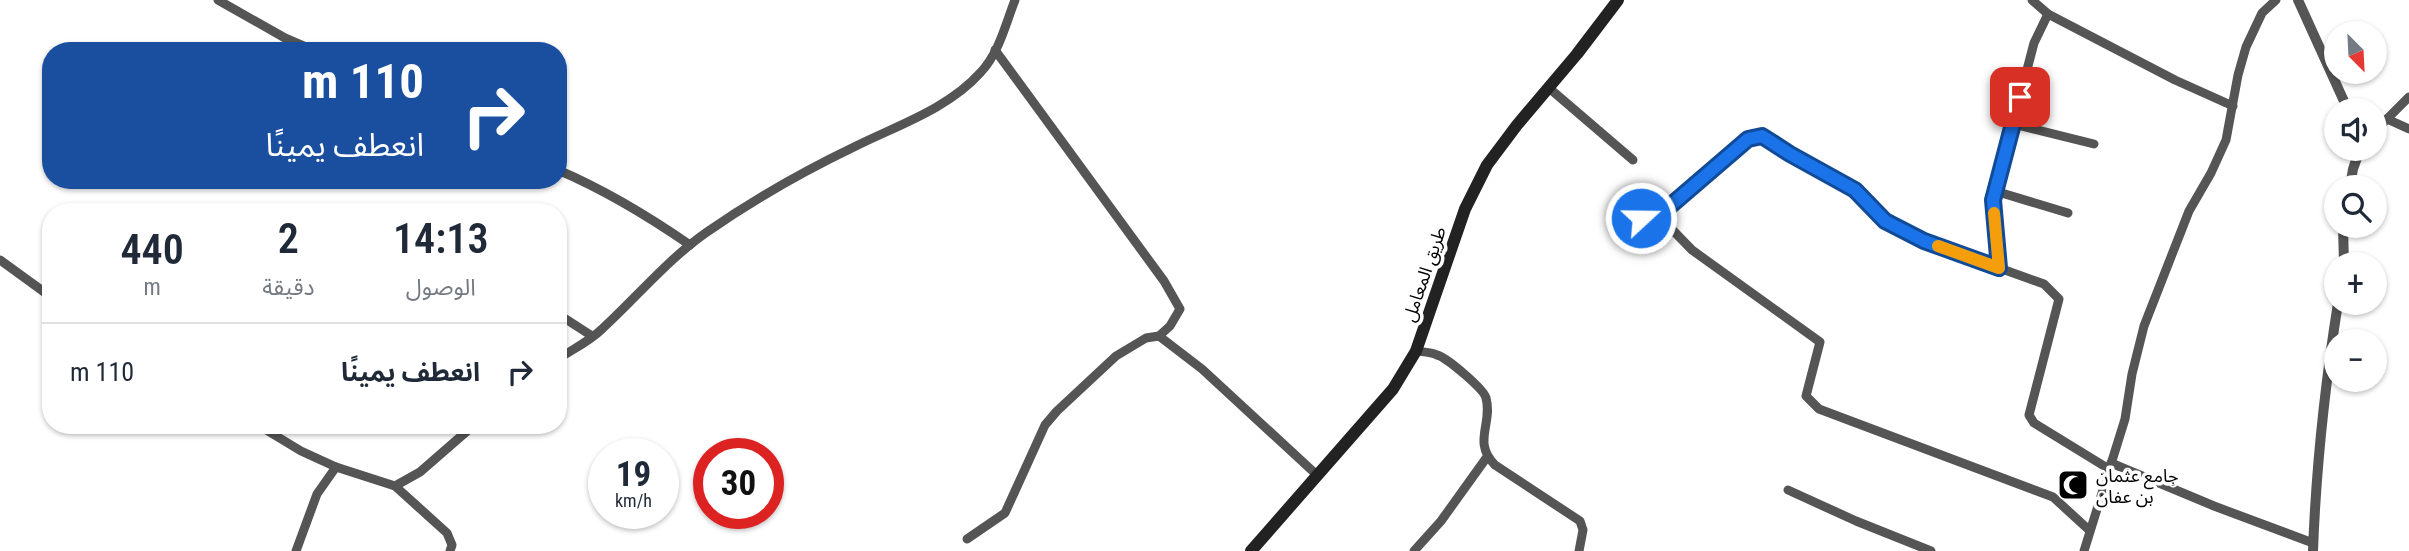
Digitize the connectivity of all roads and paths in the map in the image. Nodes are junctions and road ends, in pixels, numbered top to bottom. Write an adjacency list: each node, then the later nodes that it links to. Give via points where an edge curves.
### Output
1 (218, 0): 8 (street)
2 (1015, 0): 9 (street)
3 (1618, 0): 10 (main road, طريق المعامل)
4 (2032, 0): 7 (street)
5 (2276, 0): 13 (street, via 2262,13 2246,47)
6 (2298, 0): 12 (street)
7 (2048, 14): 13 (street); 15 (street, via 2034,43)
8 (294, 42)
9 (995, 50): 24 (street, via 983,70 929,112 785,183); 30 (street, via 1164,281 1180,309)
10 (1549, 88): 18 (street); 32 (main road, طريق المعامل, via 1487,165 1465,209)
11 (2409, 97): 14 (street)
12 (2343, 98)
13 (2234, 106): 39 (street, via 2226,140 2189,211 2144,326)
14 (2387, 119): 16 (street)
15 (2013, 124): 17 (street); 20 (street)
16 (2409, 130)
17 (2094, 144)
18 (1633, 160)
19 (567, 174): 24 (street, via 629,205)
20 (1995, 191): 21 (street); 26 (street)
21 (2067, 213)
22 (1641, 218): 23 (street, via 1651,214)
23 (1660, 218): 26 (street, via 1748,139 1762,136 1855,190 1885,221 1924,241); 44 (street, via 1692,250 1820,342 1805,396 1819,409 2053,497)
24 (690, 245): 31 (street)
25 (0, 260): 27 (street)
26 (1999, 268): 39 (street, via 2045,284 2059,299 2029,415 2034,423)
27 (42, 290)
28 (2336, 315): 46 (street)
29 (567, 320): 31 (street)
30 (1159, 336): 41 (street, via 1202,369); 45 (street, via 1146,338 1116,356 1057,411 1045,425 1005,513)
31 (592, 337): 33 (street)
32 (1416, 351): 38 (street, via 1440,355 1483,391); 41 (main road, طريق المعامل, via 1393,389)
33 (567, 353)
34 (273, 434): 37 (street)
35 (279, 434): 37 (street)
36 (464, 434): 42 (street, via 420,472)
37 (278, 437): 40 (street)
38 (1487, 457): 50 (street, via 1441,522); 51 (street, via 1580,521)
39 (2110, 466): 44 (street); 46 (street)
40 (336, 467): 42 (street); 47 (street, via 313,502)
41 (1318, 476): 49 (main road, طريق المعامل)
42 (395, 486): 48 (street, via 447,533)
43 (1788, 489): 52 (street)
44 (2089, 530): 53 (street)
45 (967, 539)
46 (2313, 547)
47 (296, 551)
48 (450, 551)
49 (1251, 551)
50 (1414, 551)
51 (1579, 551)
52 (1931, 551)
53 (2084, 551)

